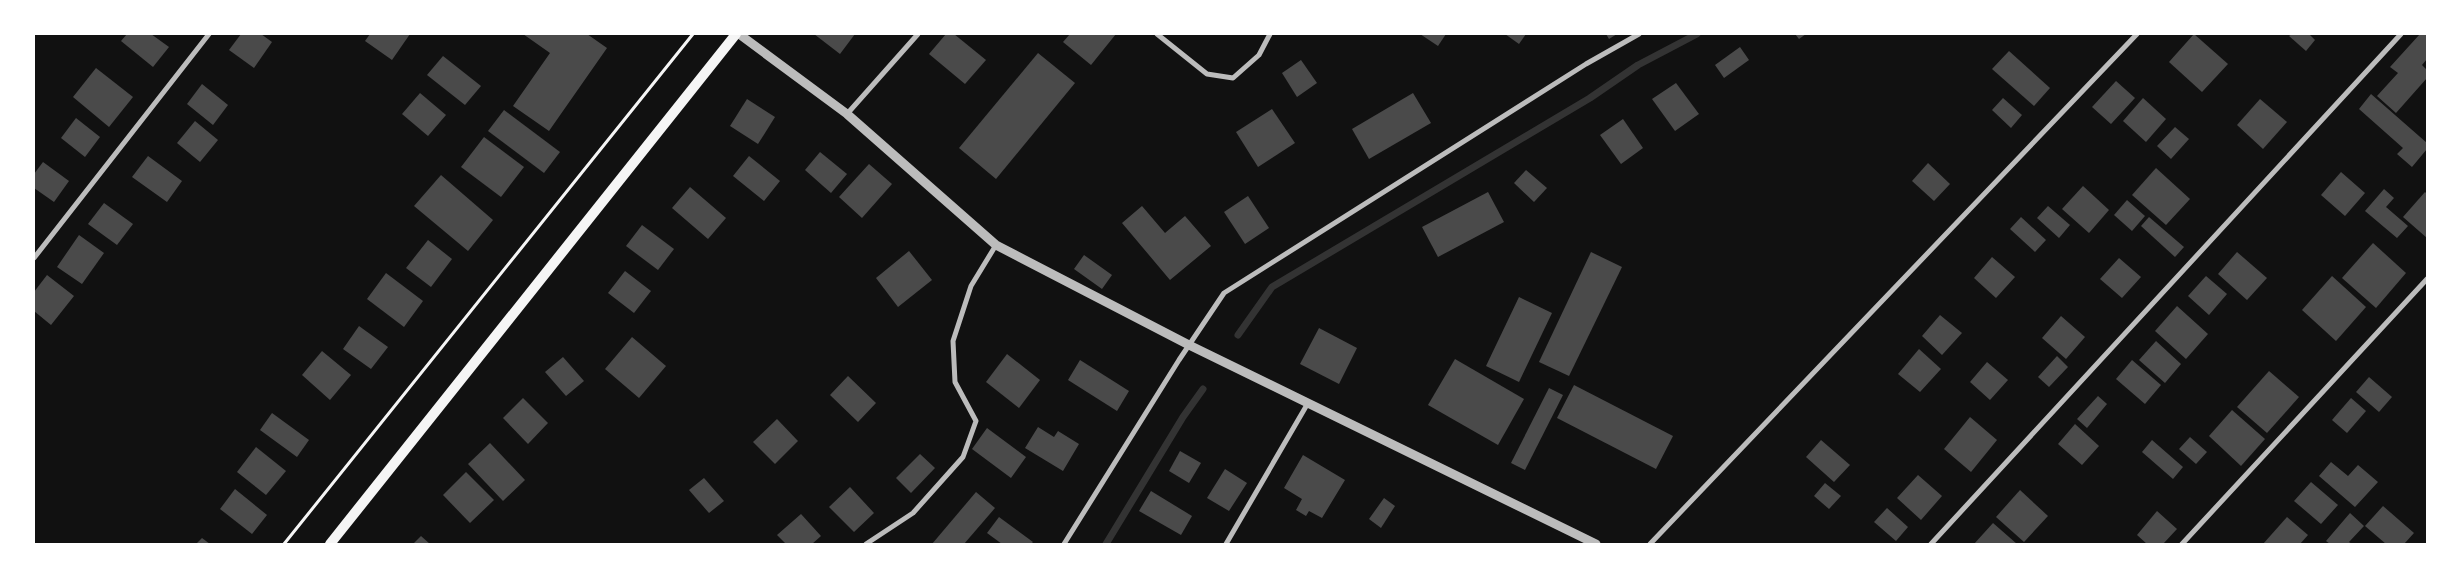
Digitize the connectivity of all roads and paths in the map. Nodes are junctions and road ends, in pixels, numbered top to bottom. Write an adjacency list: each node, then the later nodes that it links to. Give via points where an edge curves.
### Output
1 (209, 34): 12 (street)
2 (694, 34): 16 (path)
3 (737, 34): 10 (street); 17 (main road)
4 (918, 34): 10 (street)
5 (1157, 34): 6 (street, via 1207,74 1233,78 1259,55)
6 (1270, 34)
7 (1639, 34): 14 (street, via 1586,64 1224,293)
8 (2137, 34): 22 (street)
9 (2401, 34): 23 (street)
10 (847, 114): 11 (street)
11 (996, 245): 14 (street); 18 (street, via 972,286 953,341 955,382 976,421 963,457 913,513)
12 (34, 258)
13 (2427, 279): 24 (street)
14 (1189, 345): 15 (street); 19 (street)
15 (1308, 403): 20 (street); 21 (street)
16 (284, 544)
17 (330, 544)
18 (866, 544)
19 (1064, 544)
20 (1226, 544)
21 (1596, 544)
22 (1650, 544)
23 (1931, 544)
24 (2182, 544)

